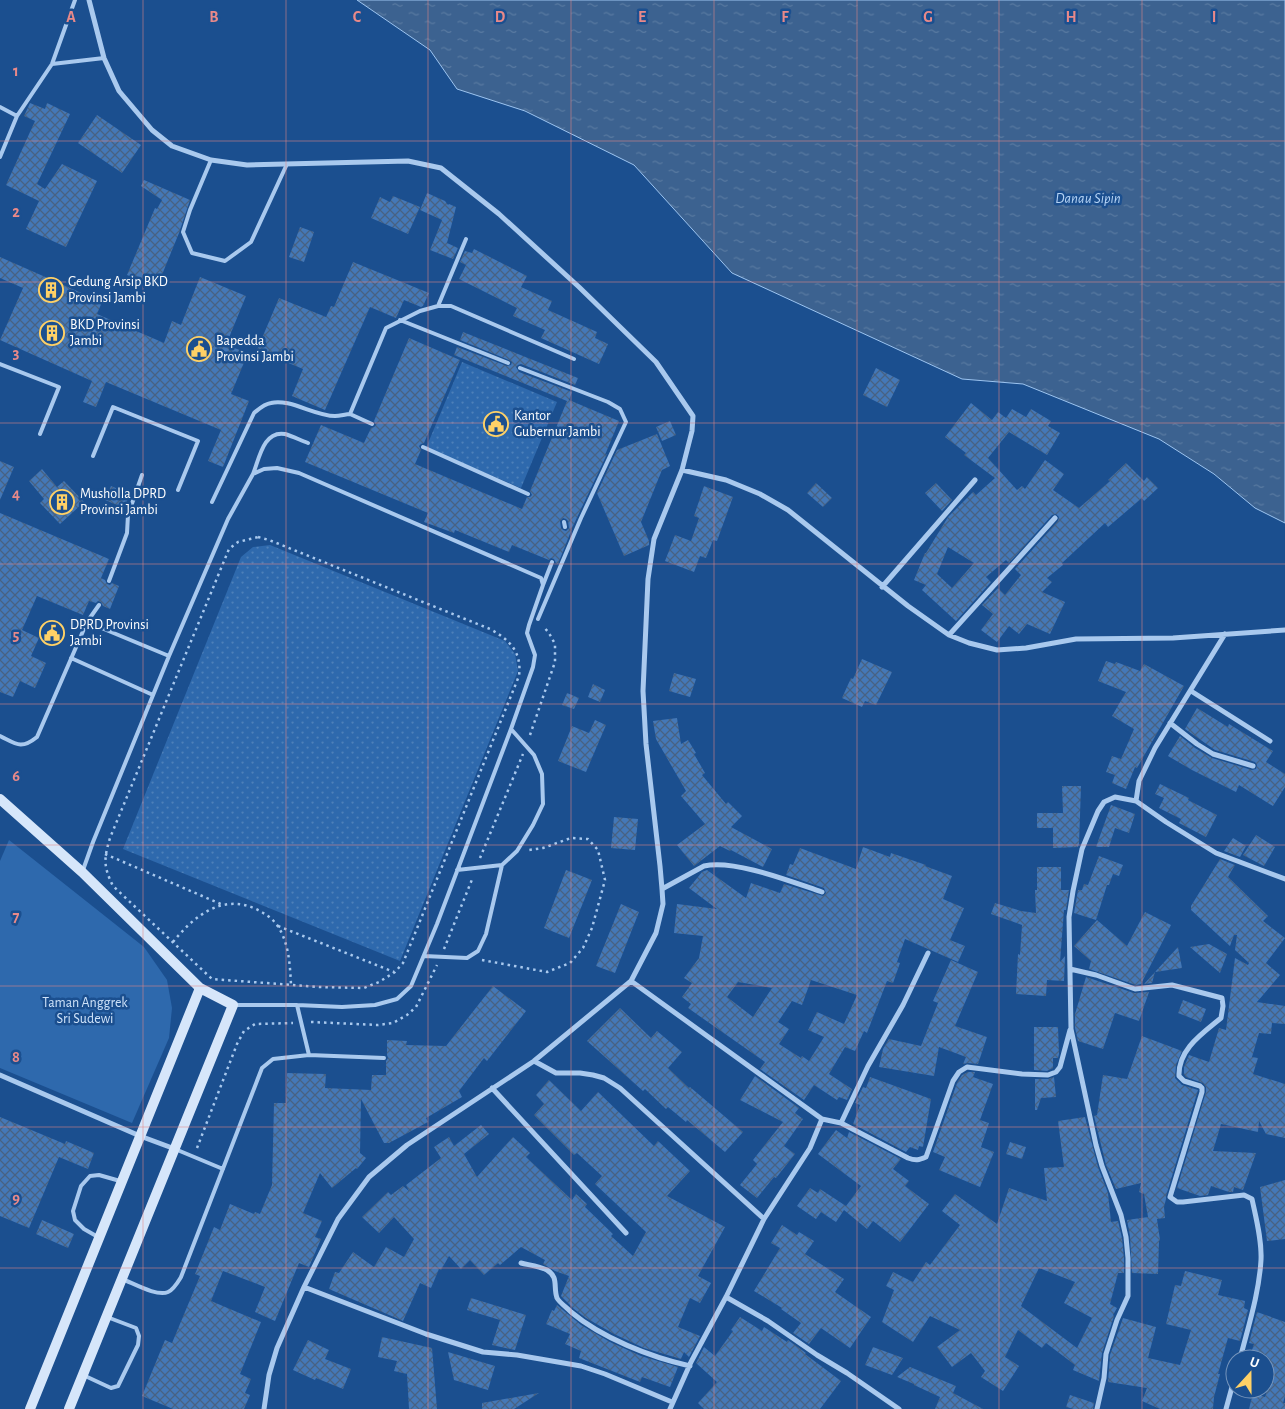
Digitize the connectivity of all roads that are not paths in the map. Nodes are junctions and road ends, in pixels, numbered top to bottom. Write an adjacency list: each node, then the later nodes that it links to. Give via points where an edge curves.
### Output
1 (74, 0): 4 (lane)
2 (89, 0): 3 (street)
3 (104, 58): 4 (lane); 8 (street, via 119,91 152,130 172,146)
4 (52, 64): 6 (lane)
5 (0, 107): 6 (lane)
6 (17, 116): 7 (lane)
7 (0, 157)
8 (211, 160): 9 (street, via 247,165); 9 (lane, via 182,232 192,253 225,261 251,242)
9 (287, 164): 23 (street, via 408,161 441,168 499,214 656,362 693,416)
10 (466, 239): 11 (lane)
11 (438, 306): 12 (lane); 13 (lane, via 451,306)
12 (400, 320): 14 (lane); 17 (lane, via 386,328)
13 (574, 359)
14 (508, 363)
15 (0, 364): 19 (lane, via 59,387)
16 (520, 368): 36 (lane, via 608,402 620,409 626,422)
17 (350, 414): 18 (lane); 29 (lane, via 335,416 286,403 272,402 263,406 254,413)
18 (372, 424)
19 (40, 434)
20 (308, 443): 24 (lane, via 284,434 270,437)
21 (423, 447): 28 (lane)
22 (93, 456): 27 (lane, via 113,407 198,441)
23 (682, 470): 34 (street, via 726,480 788,510); 56 (street, via 654,539 648,579 643,691)
24 (253, 474): 33 (lane, via 277,468 299,473 533,574 541,578); 41 (lane, via 228,518)
25 (142, 475): 32 (lane, via 128,515 127,534)
26 (975, 480): 34 (street)
27 (178, 490)
28 (528, 494)
29 (212, 502)
30 (1055, 518): 40 (street)
31 (552, 562): 33 (lane)
32 (108, 581)
33 (543, 585): 46 (lane, via 527,633 534,661)
34 (882, 587): 40 (street)
35 (99, 605): 37 (lane)
36 (538, 619)
37 (87, 622): 41 (lane); 42 (lane)
38 (1285, 630): 39 (street)
39 (1225, 634): 40 (street, via 1076,639 997,650); 43 (street)
40 (949, 635)
41 (169, 656): 44 (lane)
42 (71, 658): 44 (lane); 47 (lane, via 37,737 28,744 18,745)
43 (1191, 691): 45 (street); 48 (street)
44 (153, 695): 54 (lane)
45 (1170, 723): 49 (street, via 1213,754); 51 (street, via 1139,781)
46 (511, 729): 52 (lane, via 534,754 542,774 543,804 517,852); 53 (lane)
47 (0, 736)
48 (1270, 741)
49 (1253, 766)
50 (0, 800): 54 (main road)
51 (1136, 801): 55 (street, via 1216,853); 60 (street, via 1115,797 1104,802 1082,849 1069,917)
52 (502, 865): 53 (lane); 59 (lane, via 486,934 478,951 467,958)
53 (457, 870): 59 (lane)
54 (82, 872): 62 (main road)
55 (1285, 879)
56 (662, 889): 57 (street, via 704,866 722,864); 61 (street, via 663,904 656,933)
57 (822, 892)
58 (928, 953): 72 (street, via 868,1066)
59 (424, 956): 64 (lane, via 411,986 397,1000 366,1006)
60 (1070, 969): 65 (street); 85 (street, via 1135,989 1172,985 1222,998 1221,1018 1183,1055 1179,1076 1200,1086 1202,1092 1170,1196 1177,1202 1244,1195 1252,1199 1261,1260 1256,1299)
61 (631, 980): 68 (street); 71 (street)
62 (200, 988): 63 (main road); 73 (main road)
63 (233, 1005): 64 (lane); 74 (main road)
64 (297, 1005): 66 (lane)
65 (1071, 1029): 72 (street, via 1056,1072 1048,1075 1022,1074 967,1067 959,1072 926,1157 919,1160 908,1158); 94 (street, via 1096,1145 1121,1215 1128,1258 1128,1296 1106,1354)
66 (309, 1055): 67 (lane); 75 (lane, via 273,1059 262,1068)
67 (384, 1058)
68 (534, 1061): 70 (street); 77 (street, via 556,1073 593,1075 620,1088)
69 (0, 1075): 73 (street)
70 (492, 1088): 78 (street); 82 (street, via 407,1145 369,1177 338,1219)
71 (822, 1119): 72 (street); 77 (street, via 810,1148)
72 (842, 1123)
73 (140, 1136): 74 (street); 76 (main road)
74 (175, 1149): 75 (lane); 81 (main road)
75 (223, 1169): 81 (lane, via 181,1277 171,1290 154,1292)
76 (122, 1182): 79 (main road); 79 (lane, via 99,1175 90,1176 81,1186 73,1211 75,1220)
77 (764, 1219): 83 (street)
78 (626, 1233)
79 (99, 1237): 90 (main road)
80 (520, 1263): 86 (street, via 551,1273 555,1278 557,1298 600,1332 650,1355)
81 (122, 1279): 84 (main road)
82 (304, 1287): 88 (street, via 426,1334 483,1352 581,1366); 91 (street, via 277,1348)
83 (726, 1297): 86 (street); 93 (street, via 768,1321)
84 (107, 1317): 87 (main road); 87 (lane, via 136,1328 138,1344 118,1386 111,1388)
85 (1243, 1349)
86 (690, 1366): 88 (street)
87 (83, 1375): 89 (main road)
88 (672, 1402): 92 (street)
89 (72, 1408)
90 (30, 1409)
91 (264, 1409)
92 (670, 1409)
93 (899, 1409)
94 (1097, 1409)

